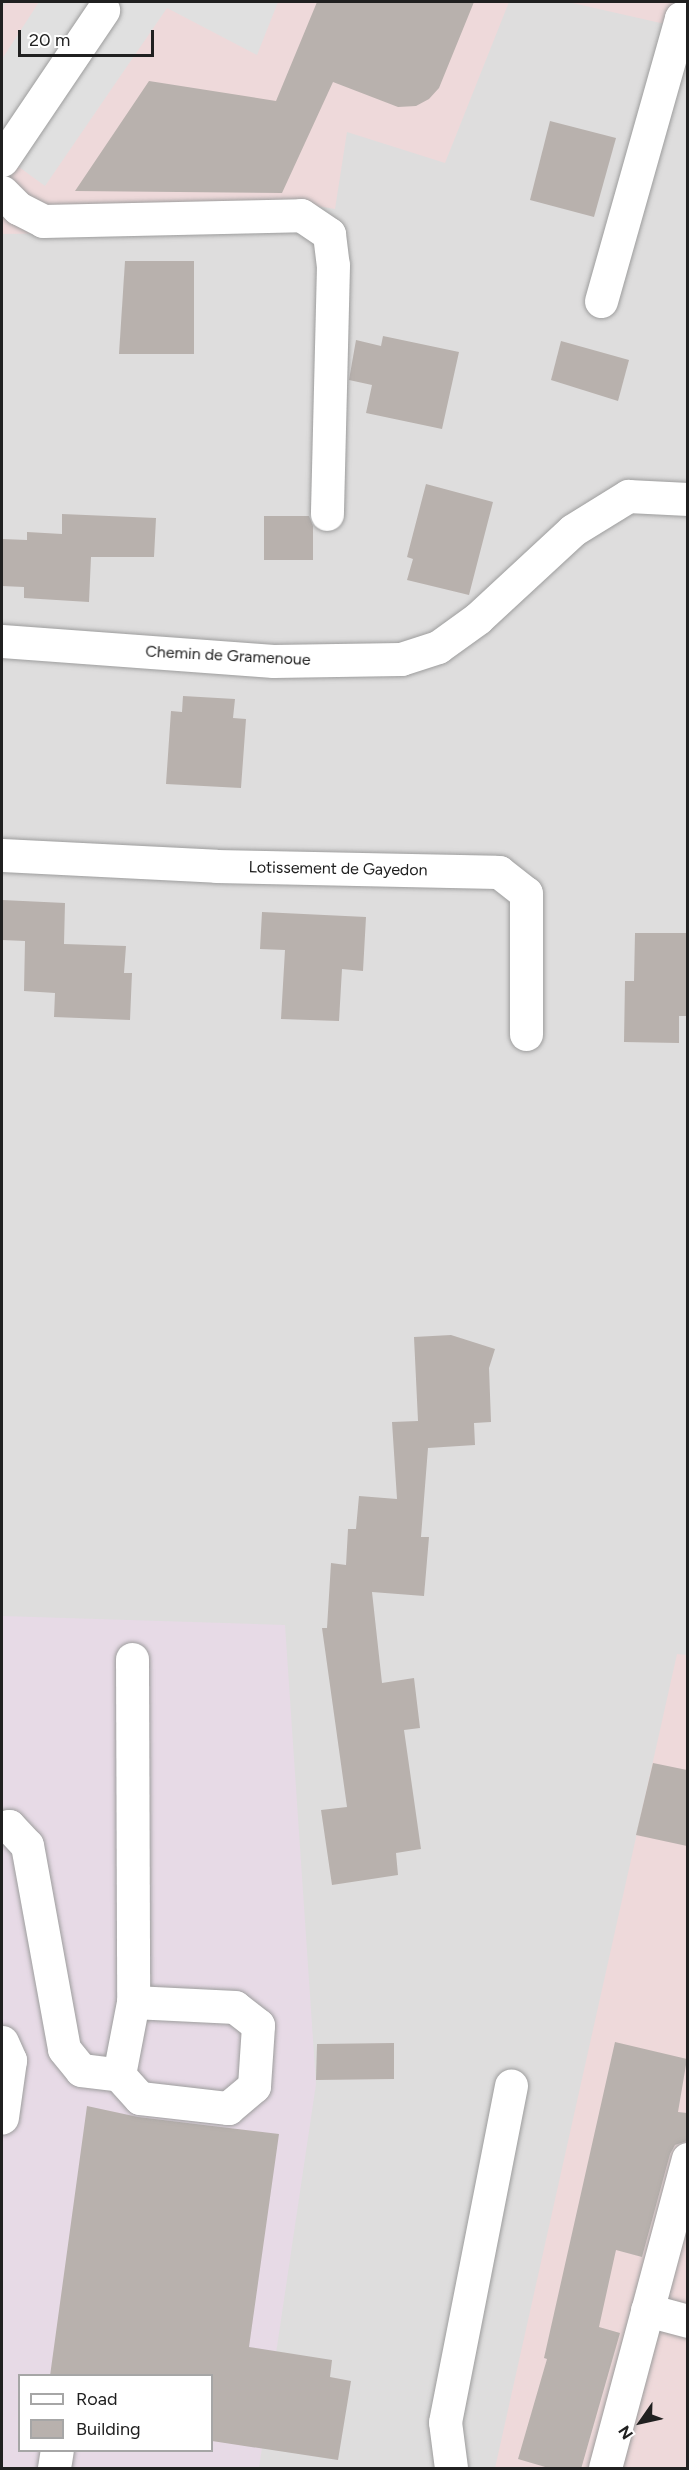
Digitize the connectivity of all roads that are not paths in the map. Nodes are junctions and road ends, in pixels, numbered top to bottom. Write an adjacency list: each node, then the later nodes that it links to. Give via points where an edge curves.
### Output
1 (103, 10): 3 (street)
2 (687, 18): 5 (street, via 681,18)
3 (2, 160)
4 (2, 192): 7 (street, via 18,208 43,221 301,215 329,234 333,266)
5 (601, 301)
6 (687, 499): 8 (street, Chemin de Gramenoue, via 628,496 573,530 478,618 438,647 401,659 273,661)
7 (327, 514)
8 (2, 641)
9 (2, 855): 10 (street, Lotissement de Gayedon, via 216,866 498,872 526,894)
10 (526, 1034)
11 (132, 1659): 13 (street)
12 (2, 1827): 15 (street, via 9,1826 27,1845 64,2049 81,2070)
13 (133, 2002): 15 (street); 15 (street, via 235,2007 258,2025 254,2086 228,2109 140,2098)
14 (2, 2042): 17 (street, via 10,2060)
15 (119, 2075)
16 (511, 2085): 23 (street, via 445,2422)
17 (2, 2117)
18 (687, 2159): 19 (street)
19 (647, 2310): 20 (street); 24 (street)
20 (687, 2321)
21 (57, 2452): 22 (street)
22 (54, 2469)
23 (451, 2469)
24 (605, 2469)

